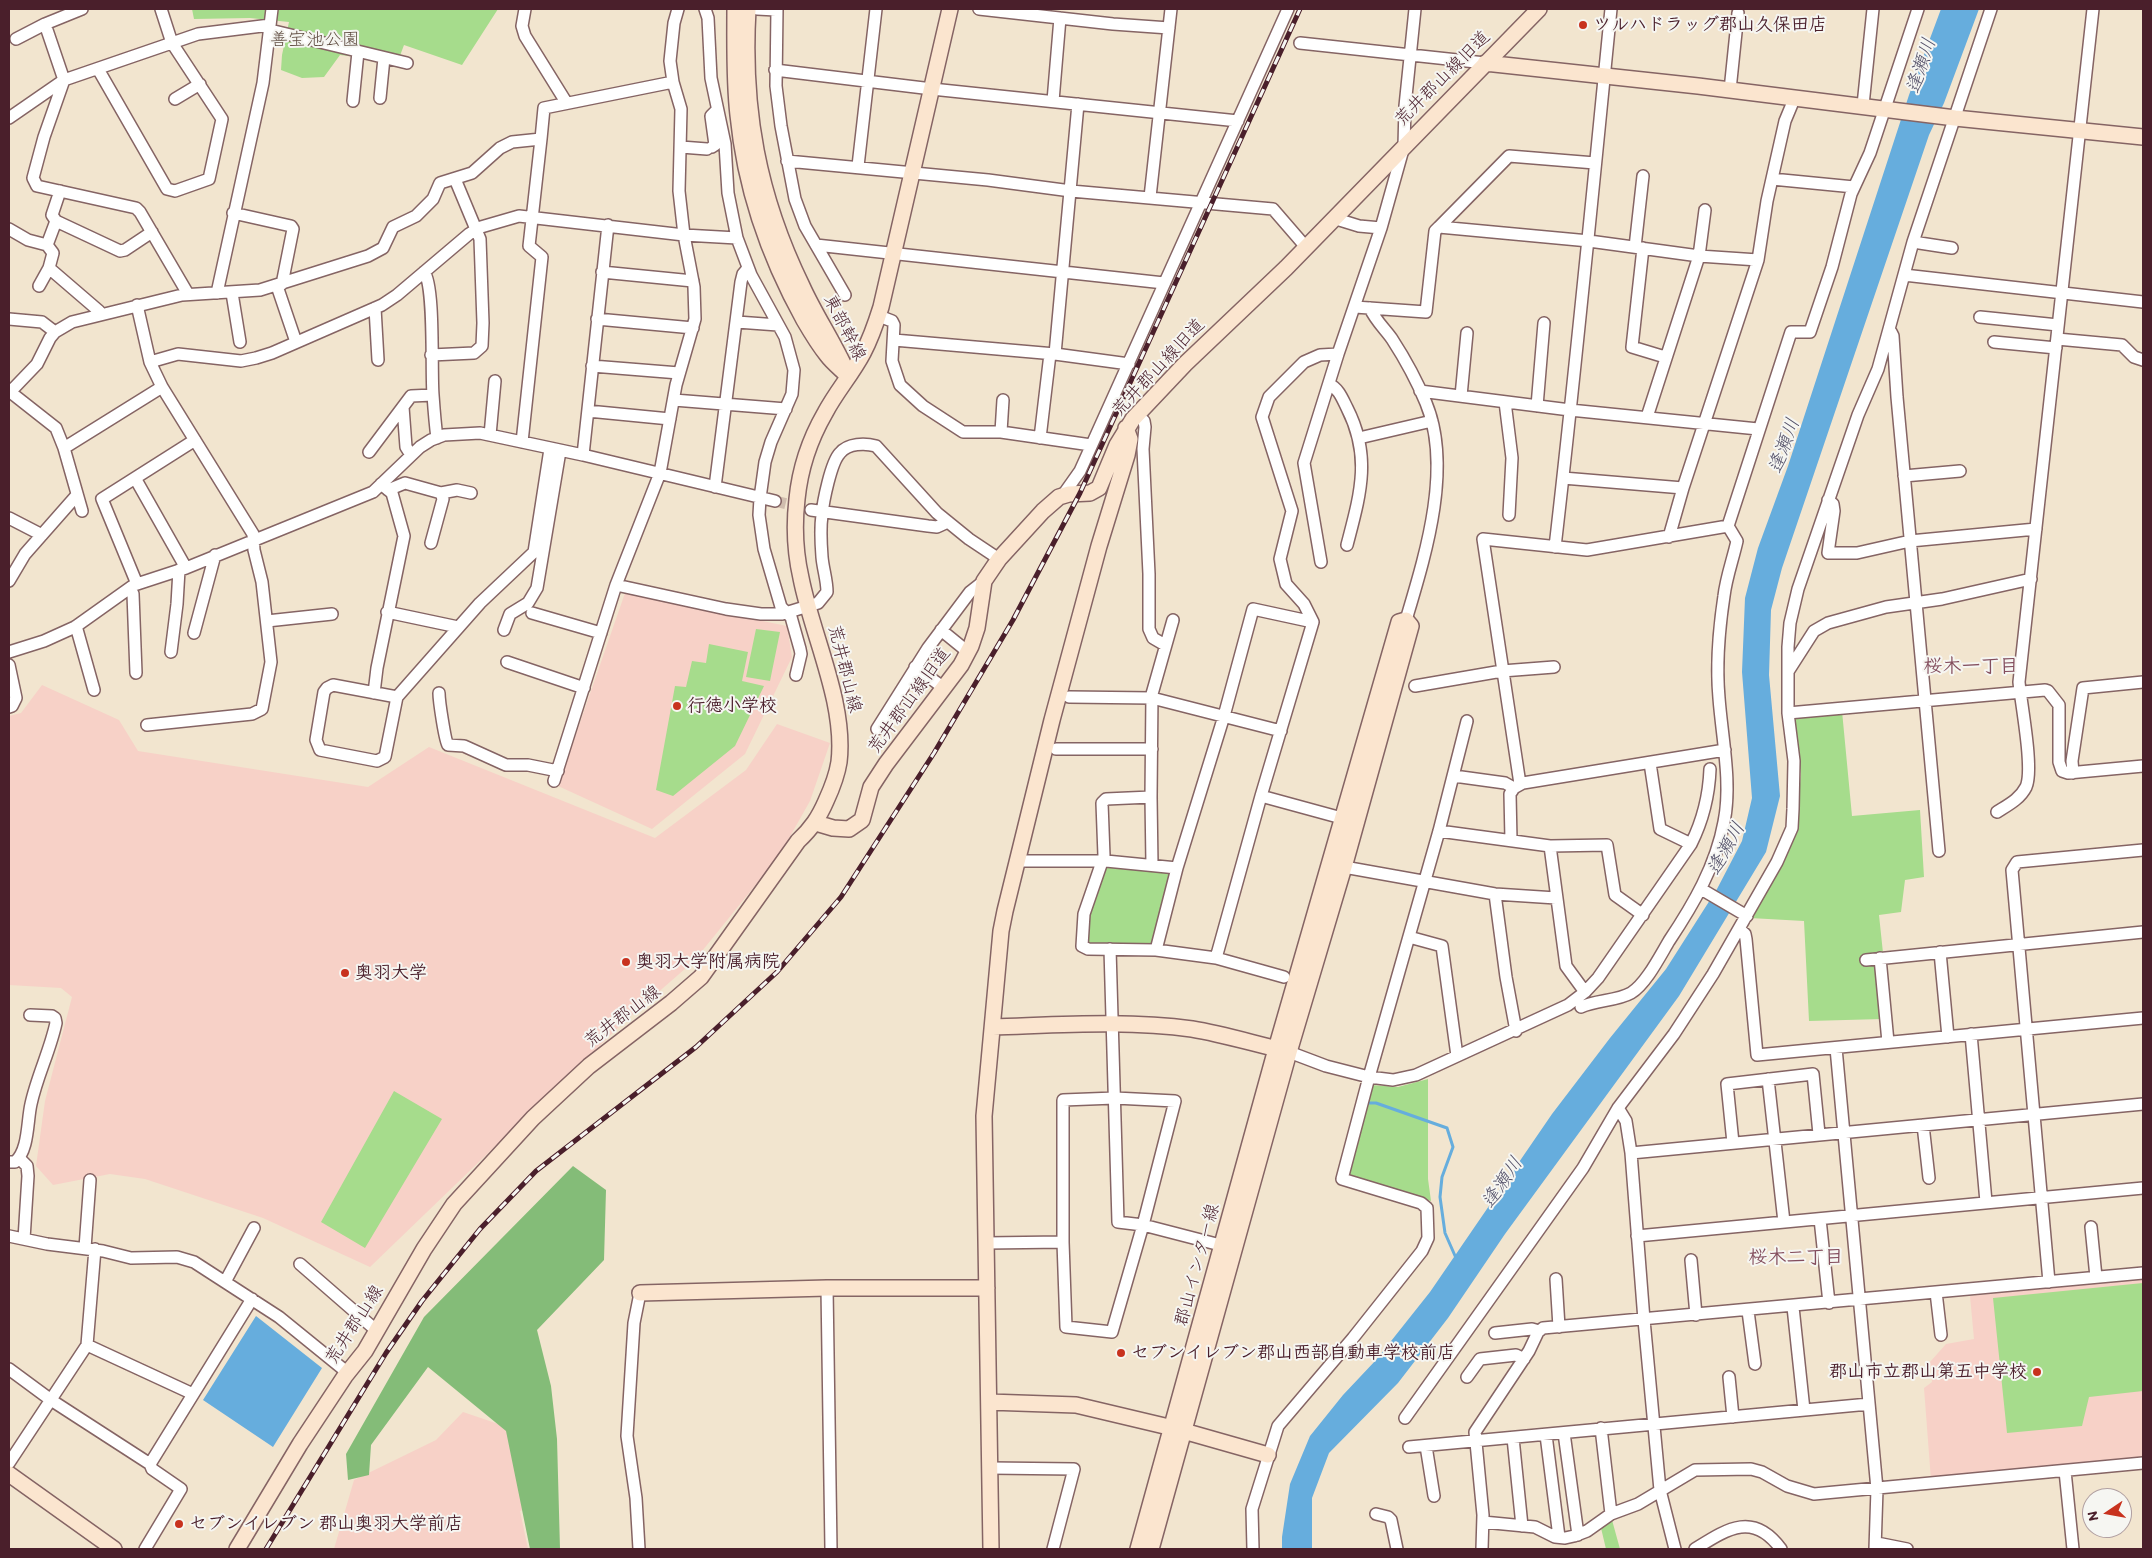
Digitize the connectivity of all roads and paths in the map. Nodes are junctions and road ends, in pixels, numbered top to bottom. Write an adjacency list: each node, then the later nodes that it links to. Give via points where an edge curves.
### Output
1 (82, 9): 25 (street)
2 (161, 9): 29 (street)
3 (272, 9): 26 (street)
4 (526, 9): 50 (street, via 522,26 525,36)
5 (678, 9): 41 (street, via 670,54)
6 (705, 9): 54 (street, via 710,78)
7 (736, 9): 64 (street, 東部幹線, via 734,66)
8 (748, 9): 149 (street, 東部幹線, via 749,99 766,198 802,286 835,345)
9 (756, 9): 10 (street)
10 (776, 9): 37 (street)
11 (876, 9): 40 (street)
12 (950, 9): 43 (street, 荒井郡山線)
13 (979, 9): 24 (street)
14 (1171, 9): 27 (street)
15 (1288, 9): 58 (street)
16 (1415, 9): 32 (street)
17 (1539, 9): 35 (street, 荒井郡山線旧道)
18 (1611, 9): 38 (street)
19 (1873, 9): 52 (street)
20 (1918, 9): 53 (street)
21 (1991, 9): 57 (street)
22 (2092, 9): 59 (street)
23 (1738, 13): 44 (street)
24 (1060, 18): 27 (street); 49 (street)
25 (45, 24): 28 (street); 39 (street)
26 (270, 27): 29 (street, via 204,32); 31 (street); 79 (street, via 263,83)
27 (1168, 28): 55 (street)
28 (16, 39)
29 (172, 43): 36 (street); 42 (street)
30 (1300, 43): 32 (street)
31 (358, 52): 33 (street); 48 (street)
32 (1410, 55): 35 (street); 62 (street)
33 (384, 58): 34 (street); 45 (street)
34 (407, 63)
35 (1485, 63): 38 (street); 62 (street, 荒井郡山線旧道)
36 (98, 69): 39 (street); 42 (street, via 167,189 173,192 210,177 222,122)
37 (775, 70): 40 (street); 66 (street)
38 (1604, 76): 44 (street); 67 (street)
39 (64, 80): 56 (street); 74 (street, via 33,178 37,186)
40 (868, 81): 43 (street); 68 (street)
41 (673, 82): 50 (street); 63 (street, via 681,109)
42 (200, 84): 47 (street)
43 (932, 89): 49 (street); 69 (street, 荒井郡山線)
44 (1730, 90): 46 (street)
45 (380, 98)
46 (1794, 98): 52 (street); 72 (street)
47 (175, 100)
48 (353, 101)
49 (1053, 101): 51 (street)
50 (566, 102): 61 (street, via 544,108)
51 (1078, 104): 55 (street); 75 (street)
52 (1863, 105): 53 (street)
53 (1885, 109): 57 (street); 73 (street)
54 (717, 110): 63 (street, via 711,116 715,145 709,148); 65 (street)
55 (1160, 112): 58 (street); 76 (street)
56 (9, 118)
57 (1955, 118): 59 (street); 92 (street)
58 (1238, 121): 77 (street)
59 (2078, 131): 60 (street); 114 (street)
60 (2143, 137)
61 (542, 138): 71 (street, via 508,144 472,173); 80 (street)
62 (1404, 146): 81 (street, 荒井郡山線旧道); 85 (street)
63 (682, 147): 89 (street, via 679,191)
64 (744, 156): 65 (street); 149 (street, 東部幹線, via 755,202 782,276 817,342)
65 (727, 160): 90 (street, via 728,193)
66 (787, 160): 68 (street); 93 (street, via 795,199)
67 (1595, 162): 84 (street, via 1510,156); 91 (street)
68 (858, 166): 69 (street)
69 (912, 172): 75 (street); 98 (street, 荒井郡山線)
70 (1643, 176): 96 (street)
71 (455, 179): 87 (street); 109 (street, via 440,183 433,199 416,216 393,227 383,248)
72 (1772, 180): 73 (street); 100 (street)
73 (1854, 188): 172 (street, via 1810,332 1791,332)
74 (60, 191): 82 (street, via 52,215); 88 (street, via 136,208)
75 (1071, 191): 76 (street); 103 (street)
76 (1150, 197): 77 (street)
77 (1202, 202): 95 (street, via 1272,209); 108 (street)
78 (1704, 210): 99 (street)
79 (233, 214): 109 (street, via 293,229); 111 (street)
80 (533, 218): 83 (street); 87 (street, via 519,216); 179 (street, via 529,246 542,257)
81 (1333, 218): 85 (street, via 1359,226); 95 (street, 荒井郡山線旧道)
82 (56, 221): 88 (street, via 120,251); 94 (street)
83 (608, 225): 89 (street); 105 (street)
84 (1439, 227): 91 (street); 120 (street, via 1435,230 1426,312)
85 (1381, 228): 118 (street)
86 (9, 229): 94 (street)
87 (477, 229): 104 (street); 141 (street, via 484,322 482,346 474,353)
88 (152, 232): 113 (street)
89 (684, 235): 90 (street); 107 (street)
90 (737, 238): 102 (street)
91 (1589, 241): 96 (street); 164 (street)
92 (1913, 242): 97 (street); 106 (street)
93 (816, 245): 98 (street); 115 (street)
94 (47, 246): 101 (street, via 53,253)
95 (1305, 246): 166 (street, 荒井郡山線旧道)
96 (1639, 248): 99 (street); 142 (street, via 1632,347)
97 (1952, 248)
98 (894, 252): 103 (street); 122 (street, 荒井郡山線)
99 (1699, 256): 100 (street); 142 (street)
100 (1758, 260): 170 (street)
101 (49, 268): 110 (street); 121 (street, via 99,310)
102 (748, 268): 126 (street, via 742,276); 128 (street)
103 (1063, 270): 108 (street); 139 (street)
104 (424, 272): 119 (street, via 393,298); 141 (street, via 428,280)
105 (602, 272): 107 (street); 124 (street)
106 (1904, 275): 114 (street); 131 (street)
107 (693, 281): 130 (street, via 696,311)
108 (1164, 283): 146 (street)
109 (280, 285): 112 (street, via 254,292); 136 (street)
110 (39, 286)
111 (217, 293): 112 (street); 113 (street)
112 (232, 293): 135 (street)
113 (188, 294): 117 (street)
114 (2062, 294): 116 (street); 129 (street)
115 (845, 295)
116 (2143, 302)
117 (137, 305): 121 (street); 145 (street)
118 (1355, 307): 120 (street); 140 (street)
119 (375, 308): 136 (street); 143 (street)
120 (1370, 308): 154 (street, via 1392,339)
121 (100, 315): 132 (street, via 67,324)
122 (878, 316): 134 (street, via 893,323); 149 (street, 荒井郡山線, via 863,354)
123 (1980, 317): 129 (street)
124 (597, 318): 130 (street); 147 (street)
125 (9, 319): 132 (street, via 44,322)
126 (737, 322): 128 (street); 160 (street)
127 (1544, 323): 161 (street)
128 (778, 325): 163 (street, via 790,350 794,370 792,394)
129 (2058, 325): 138 (street)
130 (693, 328): 148 (street)
131 (1890, 330): 188 (street); 199 (street)
132 (55, 332): 153 (street, via 37,364)
133 (1468, 333): 156 (street)
134 (894, 340): 139 (street); 173 (street, via 892,361 895,375 907,393 963,432)
135 (240, 342)
136 (296, 342): 145 (street, via 272,353 241,361 178,354)
137 (1994, 342): 138 (street)
138 (2056, 344): 144 (street, via 2122,345); 207 (street)
139 (1052, 354): 146 (street); 176 (street)
140 (1338, 354): 151 (street); 233 (street, via 1320,355 1304,362 1269,398 1262,417 1292,511 1280,559 1286,584 1304,604)
141 (432, 355): 155 (street)
142 (1665, 357): 167 (street)
143 (378, 360)
144 (2143, 360)
145 (150, 362): 152 (street)
146 (1129, 364): 180 (street)
147 (592, 366): 148 (street); 165 (street)
148 (680, 373): 157 (street)
149 (848, 376): 225 (street, 荒井郡山線, via 816,432 797,497 796,548)
150 (495, 381): 174 (street)
151 (1329, 384): 177 (street, via 1339,392); 217 (street, via 1304,463)
152 (162, 387): 178 (street); 181 (street)
153 (9, 391): 181 (street, via 54,425)
154 (1420, 391): 156 (street); 169 (street)
155 (433, 394): 162 (street, via 411,396); 175 (street)
156 (1461, 396): 159 (street)
157 (674, 400): 160 (street); 168 (street)
158 (1003, 400): 173 (street)
159 (1504, 402): 161 (street); 203 (street, via 1512,458)
160 (724, 406): 163 (street); 192 (street)
161 (1537, 406): 164 (street)
162 (403, 407): 183 (street); 184 (street, via 406,447)
163 (786, 410): 198 (street, via 769,448)
164 (1570, 410): 167 (street); 190 (street)
165 (588, 411): 168 (street); 185 (street)
166 (1136, 415): 171 (street, 荒井郡山線旧道); 240 (street, via 1144,421 1146,428 1143,449 1148,629 1153,638)
167 (1647, 417): 170 (street)
168 (670, 419): 187 (street)
169 (1432, 421): 177 (street); 231 (street, via 1436,456 1434,504 1430,533)
170 (1703, 423): 172 (street); 193 (street)
171 (1126, 428): 197 (street, 荒井郡山線旧道, via 1099,488 1090,493); 292 (street, via 1130,439 1127,455 1099,546)
172 (1758, 429): 206 (street)
173 (1001, 432): 176 (street)
174 (490, 435): 175 (street, via 467,433); 179 (street)
175 (437, 438): 184 (street, via 426,442)
176 (1040, 438): 180 (street)
177 (1359, 438): 213 (street, via 1362,484)
178 (195, 440): 189 (street); 210 (street)
179 (522, 442): 182 (street)
180 (1091, 445): 197 (street, via 1080,471)
181 (64, 448): 196 (street)
182 (555, 450): 185 (street); 235 (street, via 534,552); 236 (street, via 537,588 531,600 510,614)
183 (369, 452)
184 (411, 455): 191 (street)
185 (583, 455): 187 (street)
186 (1960, 471): 188 (street)
187 (660, 473): 192 (street); 222 (street)
188 (1904, 476): 211 (street)
189 (135, 478): 218 (street); 223 (street, via 102,499)
190 (1563, 478): 193 (street); 214 (street)
191 (385, 487): 194 (street, via 405,483); 210 (street); 226 (street, via 392,493 404,536)
192 (714, 487): 198 (street)
193 (1683, 488): 209 (street)
194 (441, 493): 195 (street, via 457,490); 212 (street, via 443,499)
195 (471, 493)
196 (77, 495): 201 (street); 208 (street)
197 (1063, 495): 216 (street, 荒井郡山線旧道)
198 (760, 498): 200 (street); 227 (street, via 764,549 781,608)
199 (1828, 500): 211 (street, via 1834,511 1828,553 1857,553); 248 (street, via 1796,598 1789,634)
200 (775, 501)
201 (82, 510)
202 (816, 511): 205 (street, via 937,527); 205 (street, via 839,453 851,446 864,444 876,446); 225 (street, via 827,592 818,603)
203 (1509, 515)
204 (9, 518): 208 (street)
205 (948, 522): 216 (street)
206 (1728, 526): 209 (street); 273 (street, via 1737,541 1724,595 1720,637 1719,697)
207 (2036, 529): 211 (street); 220 (street)
208 (42, 535): 219 (street)
209 (1668, 537): 214 (street, via 1587,550)
210 (254, 540): 215 (street); 232 (street)
211 (1910, 541): 224 (street)
212 (431, 543)
213 (1347, 545)
214 (1555, 547): 249 (street, via 1483,539)
215 (215, 555): 218 (street); 238 (street)
216 (999, 559): 221 (street, 荒井郡山線旧道)
217 (1321, 562)
218 (182, 569): 223 (street); 242 (street)
219 (9, 580)
220 (2031, 580): 224 (street); 257 (street)
221 (984, 581): 237 (street, via 970,592); 243 (street, 荒井郡山線旧道, via 977,628)
222 (616, 585): 227 (street, via 751,613); 239 (street)
223 (134, 586): 234 (street); 250 (street)
224 (1916, 603): 248 (street, via 1868,611 1819,627); 263 (street)
225 (808, 606): 227 (street); 284 (street, 荒井郡山線, via 824,660 840,736 834,784)
226 (387, 612): 235 (street); 258 (street)
227 (787, 612): 251 (street, via 801,654)
228 (532, 613): 239 (street)
229 (332, 614): 232 (street)
230 (1174, 620): 240 (street)
231 (1406, 620): 283 (street, via 1411,626)
232 (267, 621): 268 (street, via 271,662 262,709 252,714)
233 (1313, 622): 266 (street, via 1253,610); 270 (street)
234 (76, 626): 241 (street); 256 (street)
235 (458, 627): 260 (street)
236 (504, 630)
237 (941, 630): 243 (street); 246 (street)
238 (194, 633)
239 (601, 633): 254 (street)
240 (1165, 646): 262 (street)
241 (9, 652)
242 (171, 652)
243 (968, 652): 255 (street, 荒井郡山線旧道)
244 (507, 662): 254 (street)
245 (9, 665): 264 (street, via 16,698)
246 (916, 667): 255 (street); 269 (street)
247 (1554, 667): 249 (street)
248 (1789, 670): 265 (street)
249 (1502, 671): 253 (street); 279 (street)
250 (136, 673)
251 (796, 675)
252 (2143, 682): 277 (street, via 2084,688 2072,760)
253 (1415, 686)
254 (584, 688): 259 (street, via 556,776 528,766 506,765 468,747 448,745 444,739)
255 (944, 688): 284 (street, 荒井郡山線旧道, via 870,787 862,820 849,829)
256 (94, 690)
257 (2020, 692): 263 (street); 277 (street, via 2048,690 2059,702 2059,762 2062,771); 282 (street, via 2028,780 2018,798)
258 (374, 693): 260 (street); 260 (street, via 332,685 327,688 316,740 318,749 377,762 384,758)
259 (439, 693)
260 (397, 697)
261 (1069, 697): 262 (street)
262 (1152, 698): 266 (street); 272 (street)
263 (1924, 700): 265 (street); 290 (street)
264 (9, 707)
265 (1788, 713): 301 (street, via 1794,761 1792,828 1778,862)
266 (1224, 716): 270 (street); 295 (street)
267 (1467, 721): 278 (street)
268 (148, 725)
269 (877, 729)
270 (1281, 731): 280 (street)
271 (1056, 749): 272 (street)
272 (1152, 749): 281 (street)
273 (1725, 750): 274 (street); 297 (street, via 1724,823)
274 (1650, 763): 279 (street); 287 (street, via 1660,829)
275 (2143, 766): 277 (street)
276 (1710, 769): 287 (street, via 1705,808)
277 (2073, 773)
278 (1454, 776): 279 (street); 285 (street)
279 (1517, 786): 286 (street, via 1510,794)
280 (1261, 796): 283 (street); 309 (street)
281 (1151, 797): 291 (street, via 1106,799 1102,803); 293 (street)
282 (1997, 812)
283 (1350, 820): 294 (street); 325 (street)
284 (816, 823): 378 (street, 荒井郡山線, via 798,841 701,977 589,1066 533,1118 454,1204 424,1249)
285 (1439, 831): 286 (street); 296 (street)
286 (1511, 840): 288 (street)
287 (1691, 844): 300 (street)
288 (1550, 846): 299 (street); 300 (street, via 1607,845 1615,895)
289 (2143, 850): 305 (street, via 2017,862 2012,870)
290 (1939, 851)
291 (1103, 861): 292 (street); 293 (street); 306 (street, via 1084,914 1081,945 1085,949)
292 (1018, 862): 318 (street, via 1002,931)
293 (1152, 865): 295 (street)
294 (1344, 867): 296 (street); 325 (street)
295 (1177, 868): 307 (street)
296 (1424, 882): 298 (street); 304 (street)
297 (1700, 889): 301 (street); 314 (street, via 1687,914 1633,992)
298 (1495, 894): 299 (street); 320 (street)
299 (1556, 898): 313 (street, via 1566,966)
300 (1642, 914): 313 (street, via 1612,960)
301 (1744, 915): 302 (street)
302 (1739, 929): 324 (street, via 1746,939 1757,1055); 331 (street, via 1674,1034)
303 (2143, 932): 305 (street)
304 (1409, 937): 326 (street, via 1442,946); 327 (street)
305 (2019, 944): 308 (street); 319 (street)
306 (1110, 949): 307 (street); 317 (street)
307 (1156, 950): 309 (street)
308 (1940, 952): 310 (street); 322 (street)
309 (1216, 958): 312 (street)
310 (1880, 958): 311 (street); 323 (street)
311 (1866, 960)
312 (1284, 977)
313 (1585, 992): 320 (street, via 1568,1005)
314 (1581, 1007)
315 (30, 1015): 340 (street, via 52,1016 56,1023 31,1104 27,1134)
316 (2143, 1018): 319 (street)
317 (1113, 1024): 318 (street); 325 (street, via 1193,1029); 329 (street)
318 (993, 1027): 356 (street, via 984,1116)
319 (2026, 1028): 321 (street); 332 (street)
320 (1516, 1030): 326 (street)
321 (1971, 1034): 322 (street); 333 (street)
322 (1948, 1036): 323 (street)
323 (1888, 1042): 324 (street)
324 (1836, 1048): 335 (street)
325 (1283, 1051): 327 (street); 357 (street, 郡山インター線)
326 (1457, 1056): 327 (street, via 1401,1079)
327 (1369, 1077): 405 (street, via 1342,1179 1421,1203 1427,1208 1428,1238 1422,1251 1353,1338 1278,1426)
328 (1768, 1079): 336 (street, via 1813,1074); 337 (street); 338 (street, via 1727,1084)
329 (1114, 1098): 349 (street, via 1118,1222); 349 (street, via 1174,1100); 355 (street, via 1063,1100)
330 (2143, 1104): 332 (street)
331 (1618, 1108): 339 (street, via 1626,1122); 395 (street, via 1583,1168)
332 (2034, 1114): 333 (street); 344 (street)
333 (1979, 1120): 334 (street); 345 (street)
334 (1923, 1125): 335 (street); 341 (street)
335 (1844, 1131): 336 (street); 346 (street)
336 (1819, 1134): 337 (street)
337 (1774, 1138): 338 (street); 348 (street)
338 (1733, 1143): 339 (street)
339 (1630, 1153): 353 (street)
340 (14, 1160): 354 (street, via 27,1166)
341 (1928, 1178)
342 (90, 1180): 358 (street)
343 (2143, 1188): 344 (street)
344 (2043, 1198): 345 (street); 365 (street)
345 (1986, 1202): 346 (street)
346 (1852, 1216): 347 (street); 371 (street)
347 (1820, 1219): 348 (street); 372 (street)
348 (1784, 1222): 353 (street)
349 (1142, 1226): 355 (street, via 1112,1332 1066,1327); 357 (street)
350 (2092, 1227): 362 (street)
351 (254, 1228): 364 (street)
352 (9, 1236): 354 (street)
353 (1637, 1236): 376 (street)
354 (24, 1239): 358 (street)
355 (1062, 1242): 356 (street)
356 (986, 1243): 367 (street)
357 (1229, 1247): 398 (street, 郡山インター線)
358 (90, 1249): 364 (street, via 131,1258 185,1259); 382 (street)
359 (1691, 1260): 375 (street)
360 (300, 1264): 378 (street)
361 (2143, 1273): 362 (street)
362 (2096, 1277): 365 (street)
363 (1556, 1279): 377 (street)
364 (225, 1282): 370 (street)
365 (2049, 1282): 368 (street)
366 (827, 1288): 367 (street); 369 (street); 426 (street)
367 (987, 1288): 391 (street)
368 (1936, 1292): 371 (street); 381 (street)
369 (640, 1293): 425 (street, via 634,1323 627,1436)
370 (252, 1299): 386 (street, via 279,1316); 389 (street)
371 (1859, 1300): 372 (street); 392 (street)
372 (1829, 1303): 373 (street)
373 (1793, 1307): 374 (street); 393 (street)
374 (1748, 1310): 375 (street); 384 (street)
375 (1696, 1315): 376 (street)
376 (1644, 1320): 377 (street); 396 (street)
377 (1559, 1327): 379 (street)
378 (378, 1331): 386 (street, 荒井郡山線)
379 (1539, 1331): 380 (street); 383 (street)
380 (1495, 1333)
381 (1941, 1335)
382 (87, 1345): 389 (street); 390 (street)
383 (1524, 1359): 387 (street, via 1516,1355 1480,1359); 402 (street, via 1475,1432)
384 (1755, 1364)
385 (9, 1369): 390 (street)
386 (348, 1373): 424 (street, 荒井郡山線, via 300,1444)
387 (1467, 1377)
388 (1729, 1377): 394 (street)
389 (193, 1394): 408 (street)
390 (51, 1400): 407 (street); 408 (street)
391 (989, 1402): 398 (street, via 1076,1405); 409 (street)
392 (1869, 1404): 393 (street); 412 (street)
393 (1804, 1410): 394 (street)
394 (1733, 1417): 396 (street)
395 (1405, 1418)
396 (1654, 1424): 397 (street); 413 (street)
397 (1601, 1428): 399 (street); 416 (street)
398 (1179, 1430): 405 (street); 429 (street, 郡山インター線); 430 (street)
399 (1564, 1433): 400 (street); 419 (street)
400 (1546, 1435): 401 (street); 420 (street)
401 (1513, 1438): 402 (street); 418 (street)
402 (1475, 1441): 403 (street); 417 (street)
403 (1426, 1446): 404 (street); 414 (street)
404 (1409, 1447)
405 (1268, 1455): 431 (street, via 1252,1509)
406 (2143, 1463): 410 (street)
407 (9, 1464)
408 (150, 1464): 423 (street, via 152,1469 181,1489)
409 (990, 1468): 427 (street); 428 (street, via 1074,1469)
410 (2065, 1471): 412 (street); 438 (street)
411 (9, 1474): 422 (street)
412 (1877, 1489): 413 (street, via 1814,1494 1787,1486 1751,1469 1695,1470); 421 (street)
413 (1660, 1490): 416 (street, via 1638,1504); 434 (street)
414 (1434, 1496)
415 (1376, 1514): 432 (street, via 1391,1520)
416 (1611, 1514): 419 (street)
417 (1483, 1522): 418 (street); 433 (street)
418 (1522, 1526): 420 (street, via 1535,1527)
419 (1578, 1535): 420 (street)
420 (1559, 1537)
421 (1876, 1546): 437 (street)
422 (114, 1549)
423 (145, 1549)
424 (237, 1549)
425 (639, 1549)
426 (831, 1549)
427 (991, 1549)
428 (1053, 1549)
429 (1138, 1549)
430 (1152, 1549)
431 (1253, 1549)
432 (1397, 1549)
433 (1482, 1549)
434 (1675, 1549)
435 (1695, 1549): 436 (street, via 1730,1528 1746,1527 1761,1530)
436 (1781, 1549)
437 (1907, 1549)
438 (2073, 1549)

